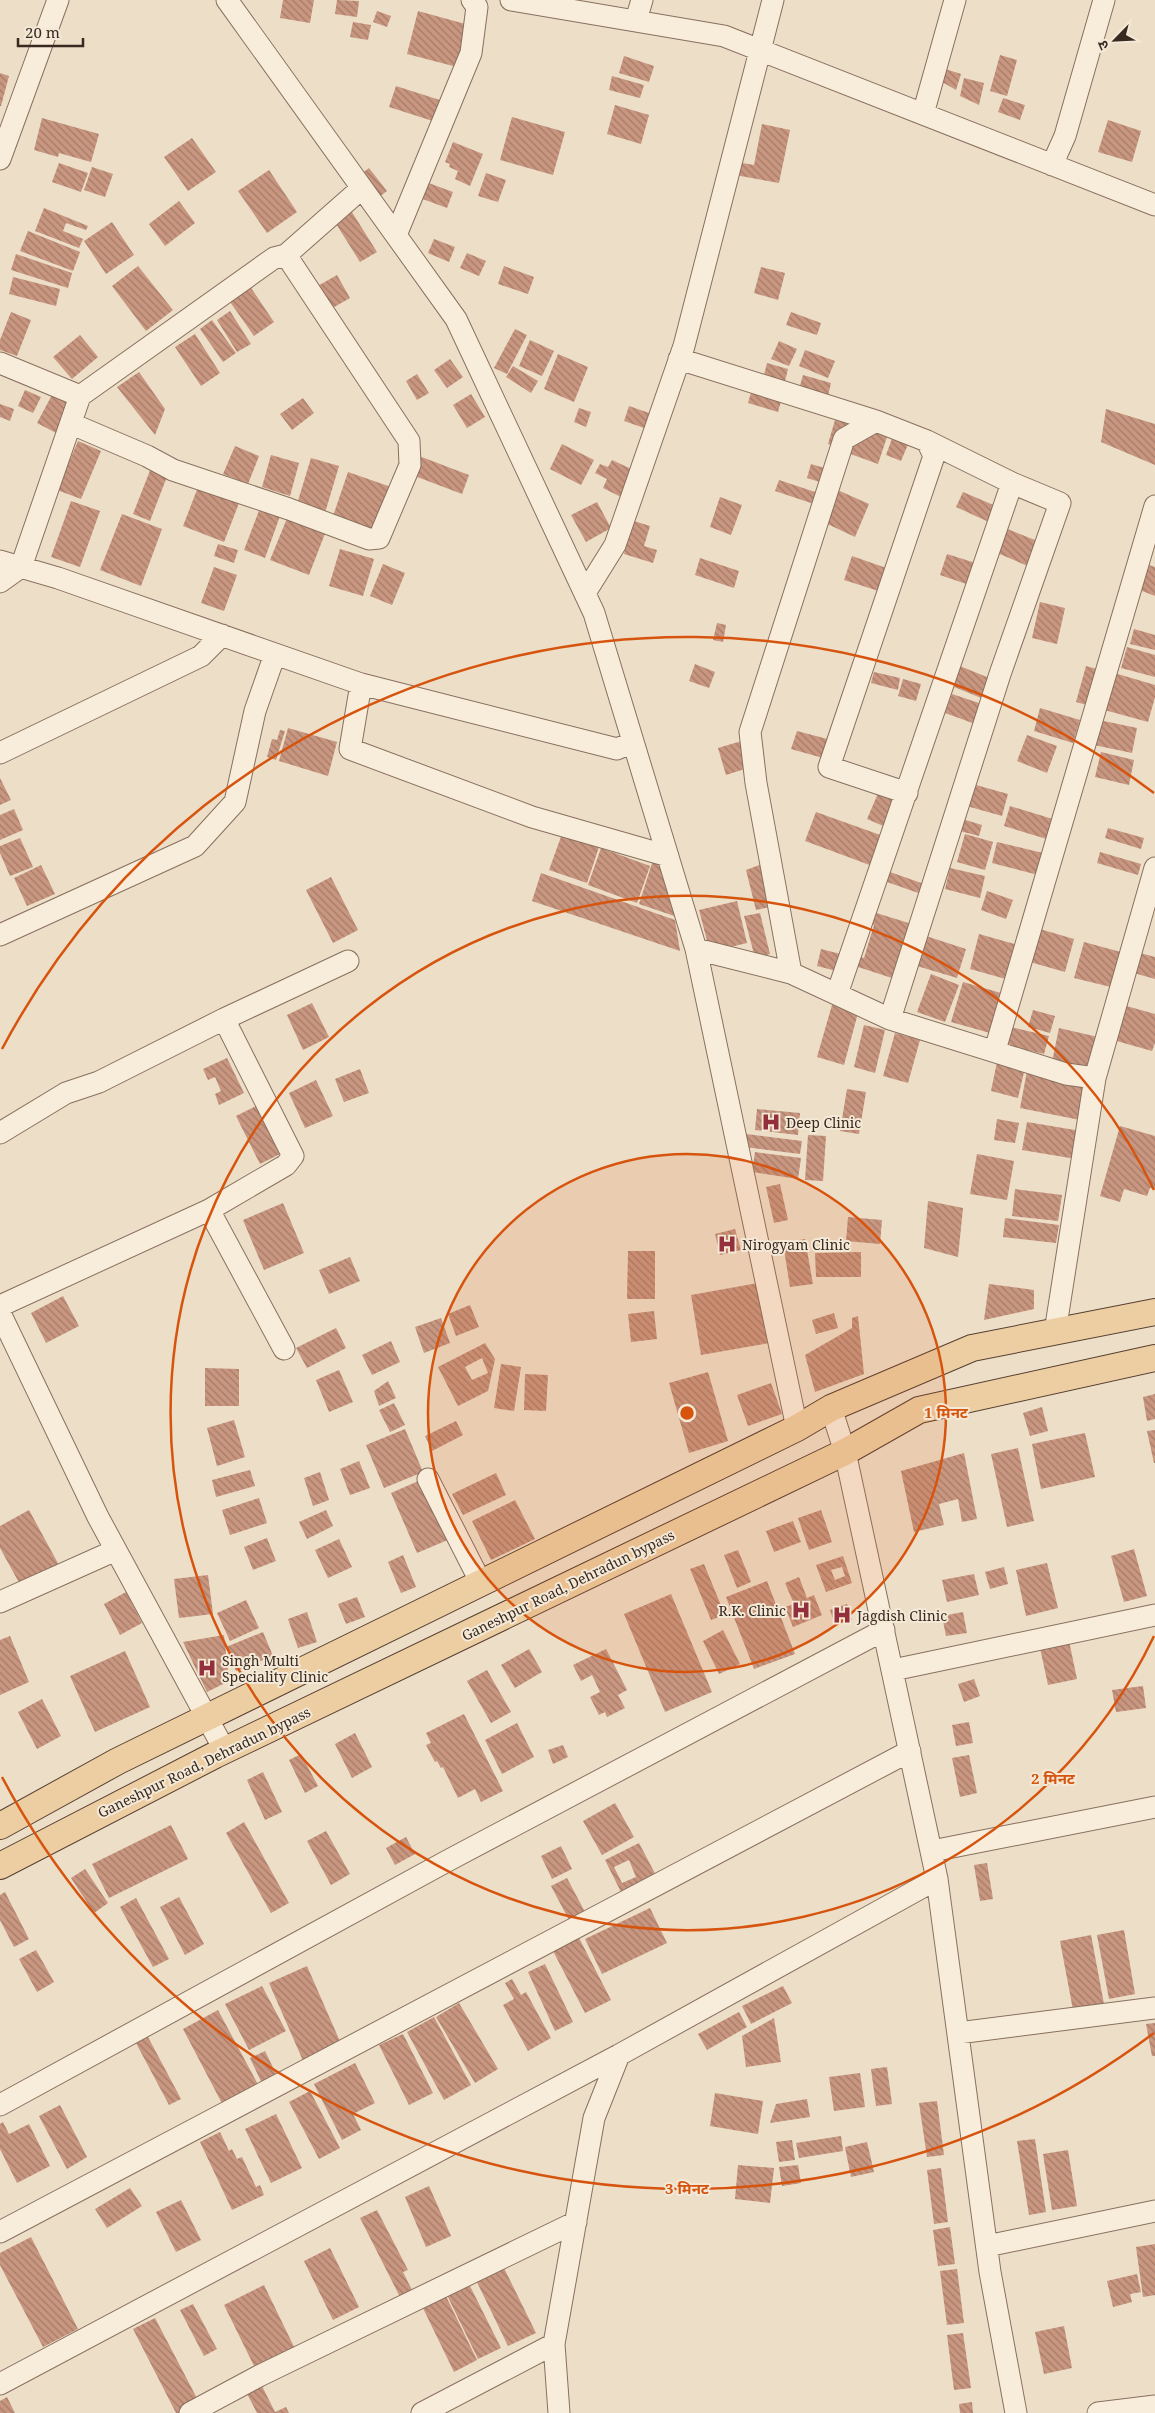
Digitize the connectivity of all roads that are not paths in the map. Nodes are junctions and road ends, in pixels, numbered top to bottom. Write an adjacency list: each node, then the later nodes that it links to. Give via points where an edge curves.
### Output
1 (58, 0): 12 (street)
2 (227, 0): 14 (street)
3 (472, 0): 16 (street, via 476,7 471,53)
4 (511, 0): 9 (street)
5 (642, 0): 9 (street)
6 (773, 0): 10 (street)
7 (955, 0): 11 (street)
8 (1104, 0): 13 (street, via 1065,136)
9 (636, 20): 10 (street, via 724,36)
10 (759, 50): 11 (street); 18 (street)
11 (923, 114): 13 (street)
12 (0, 159)
13 (1052, 165): 15 (street)
14 (362, 188): 16 (street); 17 (street)
15 (1155, 205)
16 (396, 235): 29 (street, via 456,319)
17 (286, 255): 20 (street, via 274,258); 22 (street, via 409,441 410,466 379,538 368,539 289,508 174,470)
18 (679, 359): 21 (street); 29 (street, via 615,545)
19 (0, 364): 20 (street)
20 (80, 396): 22 (street)
21 (876, 421): 23 (street); 41 (street, via 844,439 750,732 756,783)
22 (72, 424): 27 (street)
23 (927, 441): 24 (street); 35 (street, via 934,456 829,767)
24 (1012, 483): 35 (street); 43 (street, via 1060,503 1000,674)
25 (1155, 506): 45 (street)
26 (0, 561): 27 (street)
27 (21, 567): 28 (street); 30 (street)
28 (0, 582)
29 (585, 593): 33 (street)
30 (222, 636): 31 (street); 34 (street, via 202,656)
31 (275, 654): 32 (street); 38 (street, via 255,711 235,802 195,846)
32 (361, 684): 33 (street, via 617,749); 36 (street, via 350,749 532,816)
33 (634, 742): 36 (street)
34 (0, 753)
35 (907, 793): 42 (street)
36 (668, 856): 39 (street)
37 (1155, 868): 46 (street)
38 (0, 936)
39 (696, 949): 41 (street); 57 (street)
40 (348, 961): 44 (street)
41 (791, 973): 42 (street)
42 (838, 994): 43 (street)
43 (890, 1018): 45 (street)
44 (224, 1019): 47 (street, via 99,1082 66,1094); 48 (street, via 293,1156 286,1165)
45 (995, 1050): 46 (street, via 1066,1074)
46 (1095, 1078): 52 (street)
47 (0, 1134)
48 (209, 1210): 49 (street); 53 (street)
49 (0, 1306)
50 (1155, 1312): 52 (main road)
51 (0, 1313): 54 (street)
52 (1055, 1332): 56 (main road, via 972,1348)
53 (284, 1349)
54 (8, 1352): 60 (street)
55 (1155, 1358): 58 (main road, Ganeshpur Road, Dehradun bypass, via 919,1410)
56 (831, 1408): 57 (main road); 58 (street)
57 (797, 1428): 61 (main road)
58 (845, 1452): 64 (street); 68 (main road, Ganeshpur Road, Dehradun bypass)
59 (428, 1478): 61 (street)
60 (116, 1550): 62 (street); 66 (street)
61 (481, 1583): 66 (main road)
62 (1, 1600)
63 (1155, 1615): 65 (street)
64 (884, 1630): 65 (street); 77 (street, via 449,1860)
65 (893, 1670): 67 (street)
66 (208, 1717): 68 (street); 70 (main road, via 118,1761)
67 (910, 1750): 71 (street); 80 (street)
68 (225, 1751): 72 (main road, Ganeshpur Road, Dehradun bypass)
69 (1155, 1807): 71 (street)
70 (0, 1826)
71 (932, 1851): 73 (street)
72 (0, 1866)
73 (938, 1879): 75 (street); 76 (street)
74 (1155, 2008): 75 (street)
75 (958, 2033): 81 (street)
76 (619, 2055): 79 (street, via 594,2118); 83 (street)
77 (0, 2105)
78 (1155, 2211): 81 (street)
79 (576, 2222): 82 (street); 85 (street, via 259,2376)
80 (0, 2232)
81 (987, 2246): 88 (street)
82 (554, 2344): 86 (street); 87 (street)
83 (0, 2384)
84 (1155, 2406): 89 (street)
85 (190, 2413)
86 (422, 2413)
87 (559, 2413)
88 (1016, 2413)
89 (1098, 2413)

